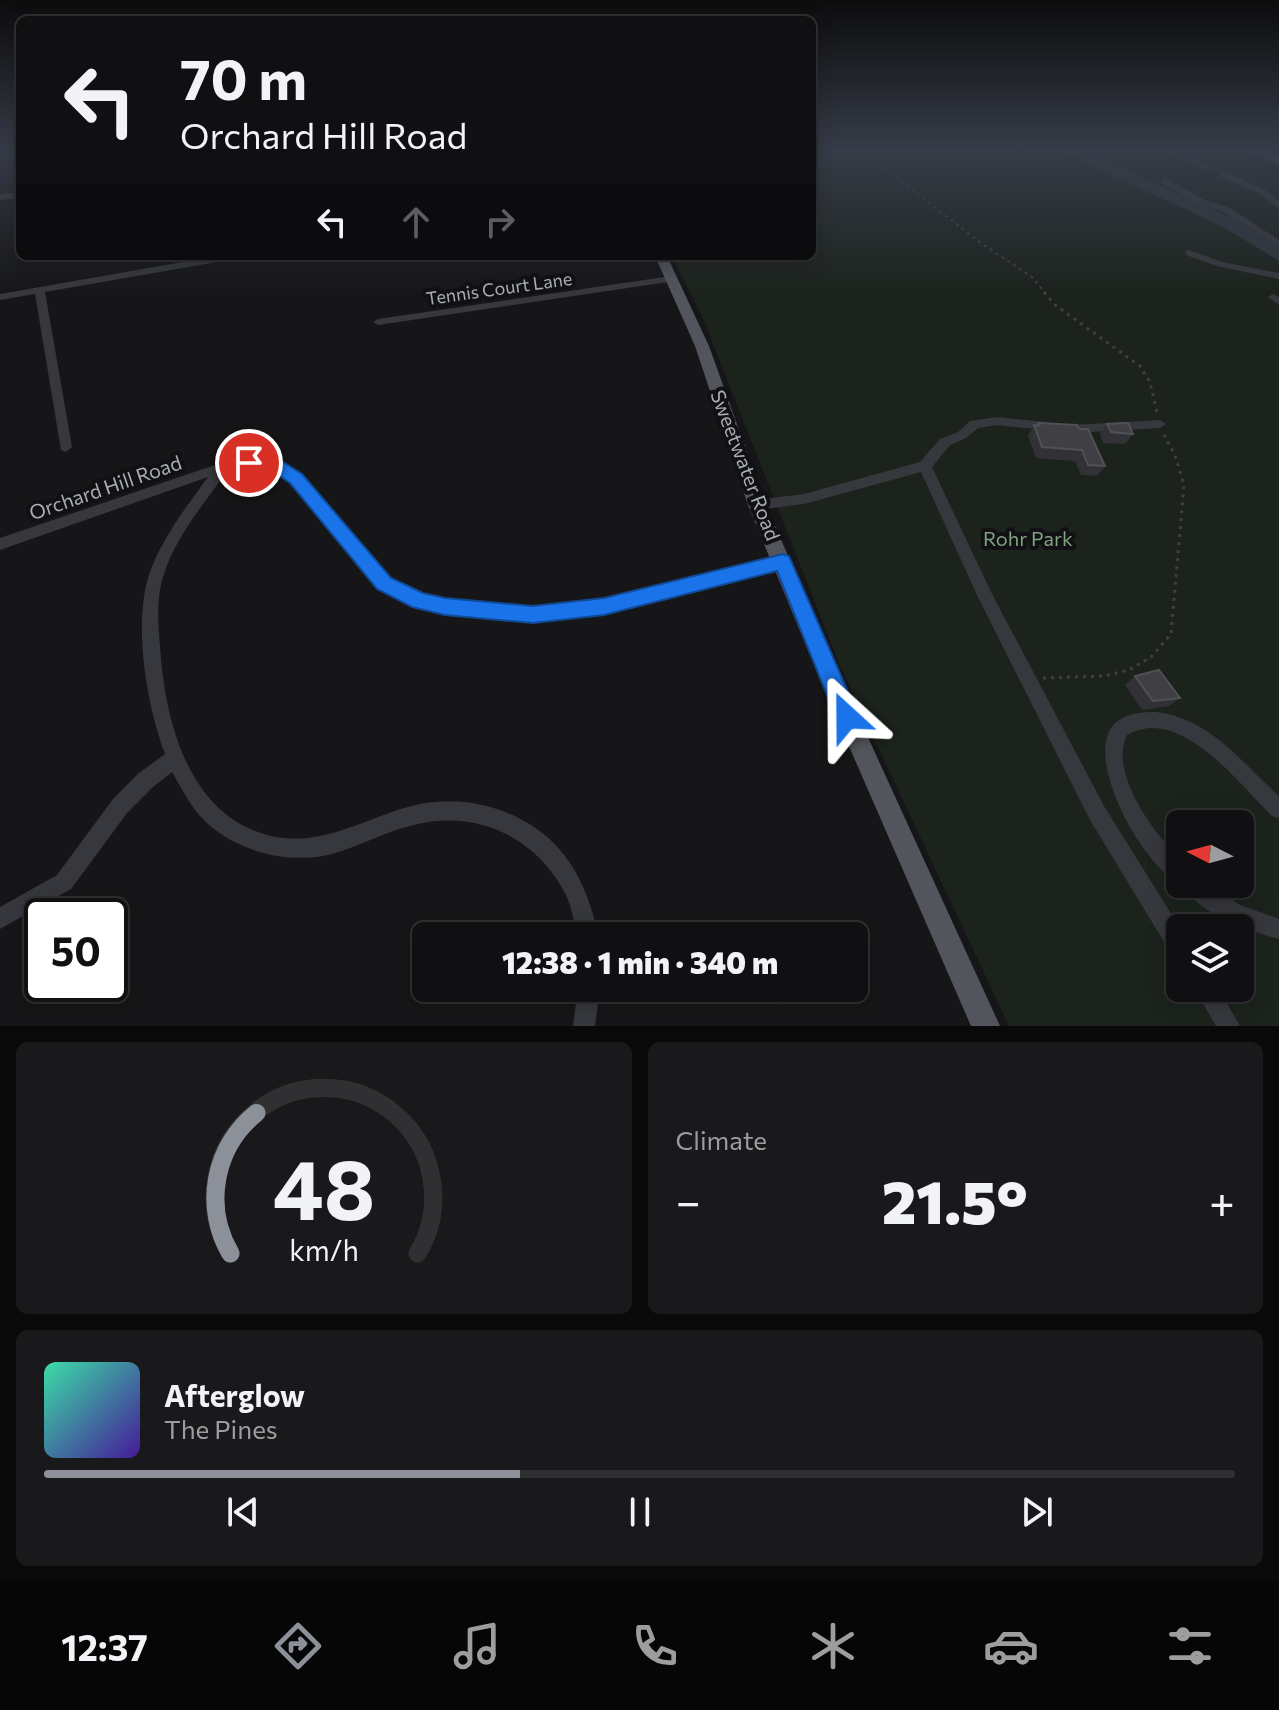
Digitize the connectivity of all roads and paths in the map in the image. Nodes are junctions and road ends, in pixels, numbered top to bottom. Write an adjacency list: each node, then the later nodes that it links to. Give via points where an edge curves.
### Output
1 (923, 199): 14 (path, via 1032,277 1055,305 1140,366 1150,382)
2 (1196, 199): 3 (street, via 1227,210)
3 (1279, 244)
4 (1189, 253): 9 (street)
5 (156, 260): 8 (street)
6 (214, 260): 8 (street)
7 (663, 260): 10 (main road, Sweetwater Road)
8 (156, 272): 11 (street)
9 (1279, 276)
10 (671, 279): 13 (street, Tennis Court Lane); 18 (main road, Sweetwater Road, via 702,346)
11 (39, 290): 12 (street); 15 (street)
12 (0, 297)
13 (378, 322)
14 (1160, 424): 16 (street, via 1072,429 997,421 974,424 945,442); 21 (path, via 1184,485 1171,634 1151,659 1124,673)
15 (66, 447)
16 (925, 466): 18 (street, via 804,499); 21 (street)
17 (223, 467): 19 (street, Orchard Hill Road); 20 (street, Orchard Hill Road, via 249,463 287,473 384,584 419,601 445,606 533,614 604,606); 22 (street, via 168,546 152,591 153,683)
18 (757, 505): 20 (main road, Sweetwater Road)
19 (0, 544)
20 (783, 562): 33 (main road, Sweetwater Road)
21 (1031, 682): 28 (street, via 1097,813)
22 (175, 758): 26 (street, via 120,806 64,882); 27 (street, via 217,821 270,846 334,845 439,811 499,818 534,838 562,869)
23 (1279, 809): 24 (street, via 1202,737 1180,725 1148,719 1124,726 1114,740 1113,757 1137,821)
24 (1166, 860)
25 (1208, 898): 29 (street, via 1247,922)
26 (0, 919)
27 (584, 922)
28 (1166, 924)
29 (1279, 929)
30 (587, 1002): 32 (street)
31 (1214, 1002): 34 (street)
32 (584, 1026)
33 (986, 1026)
34 (1229, 1026)

